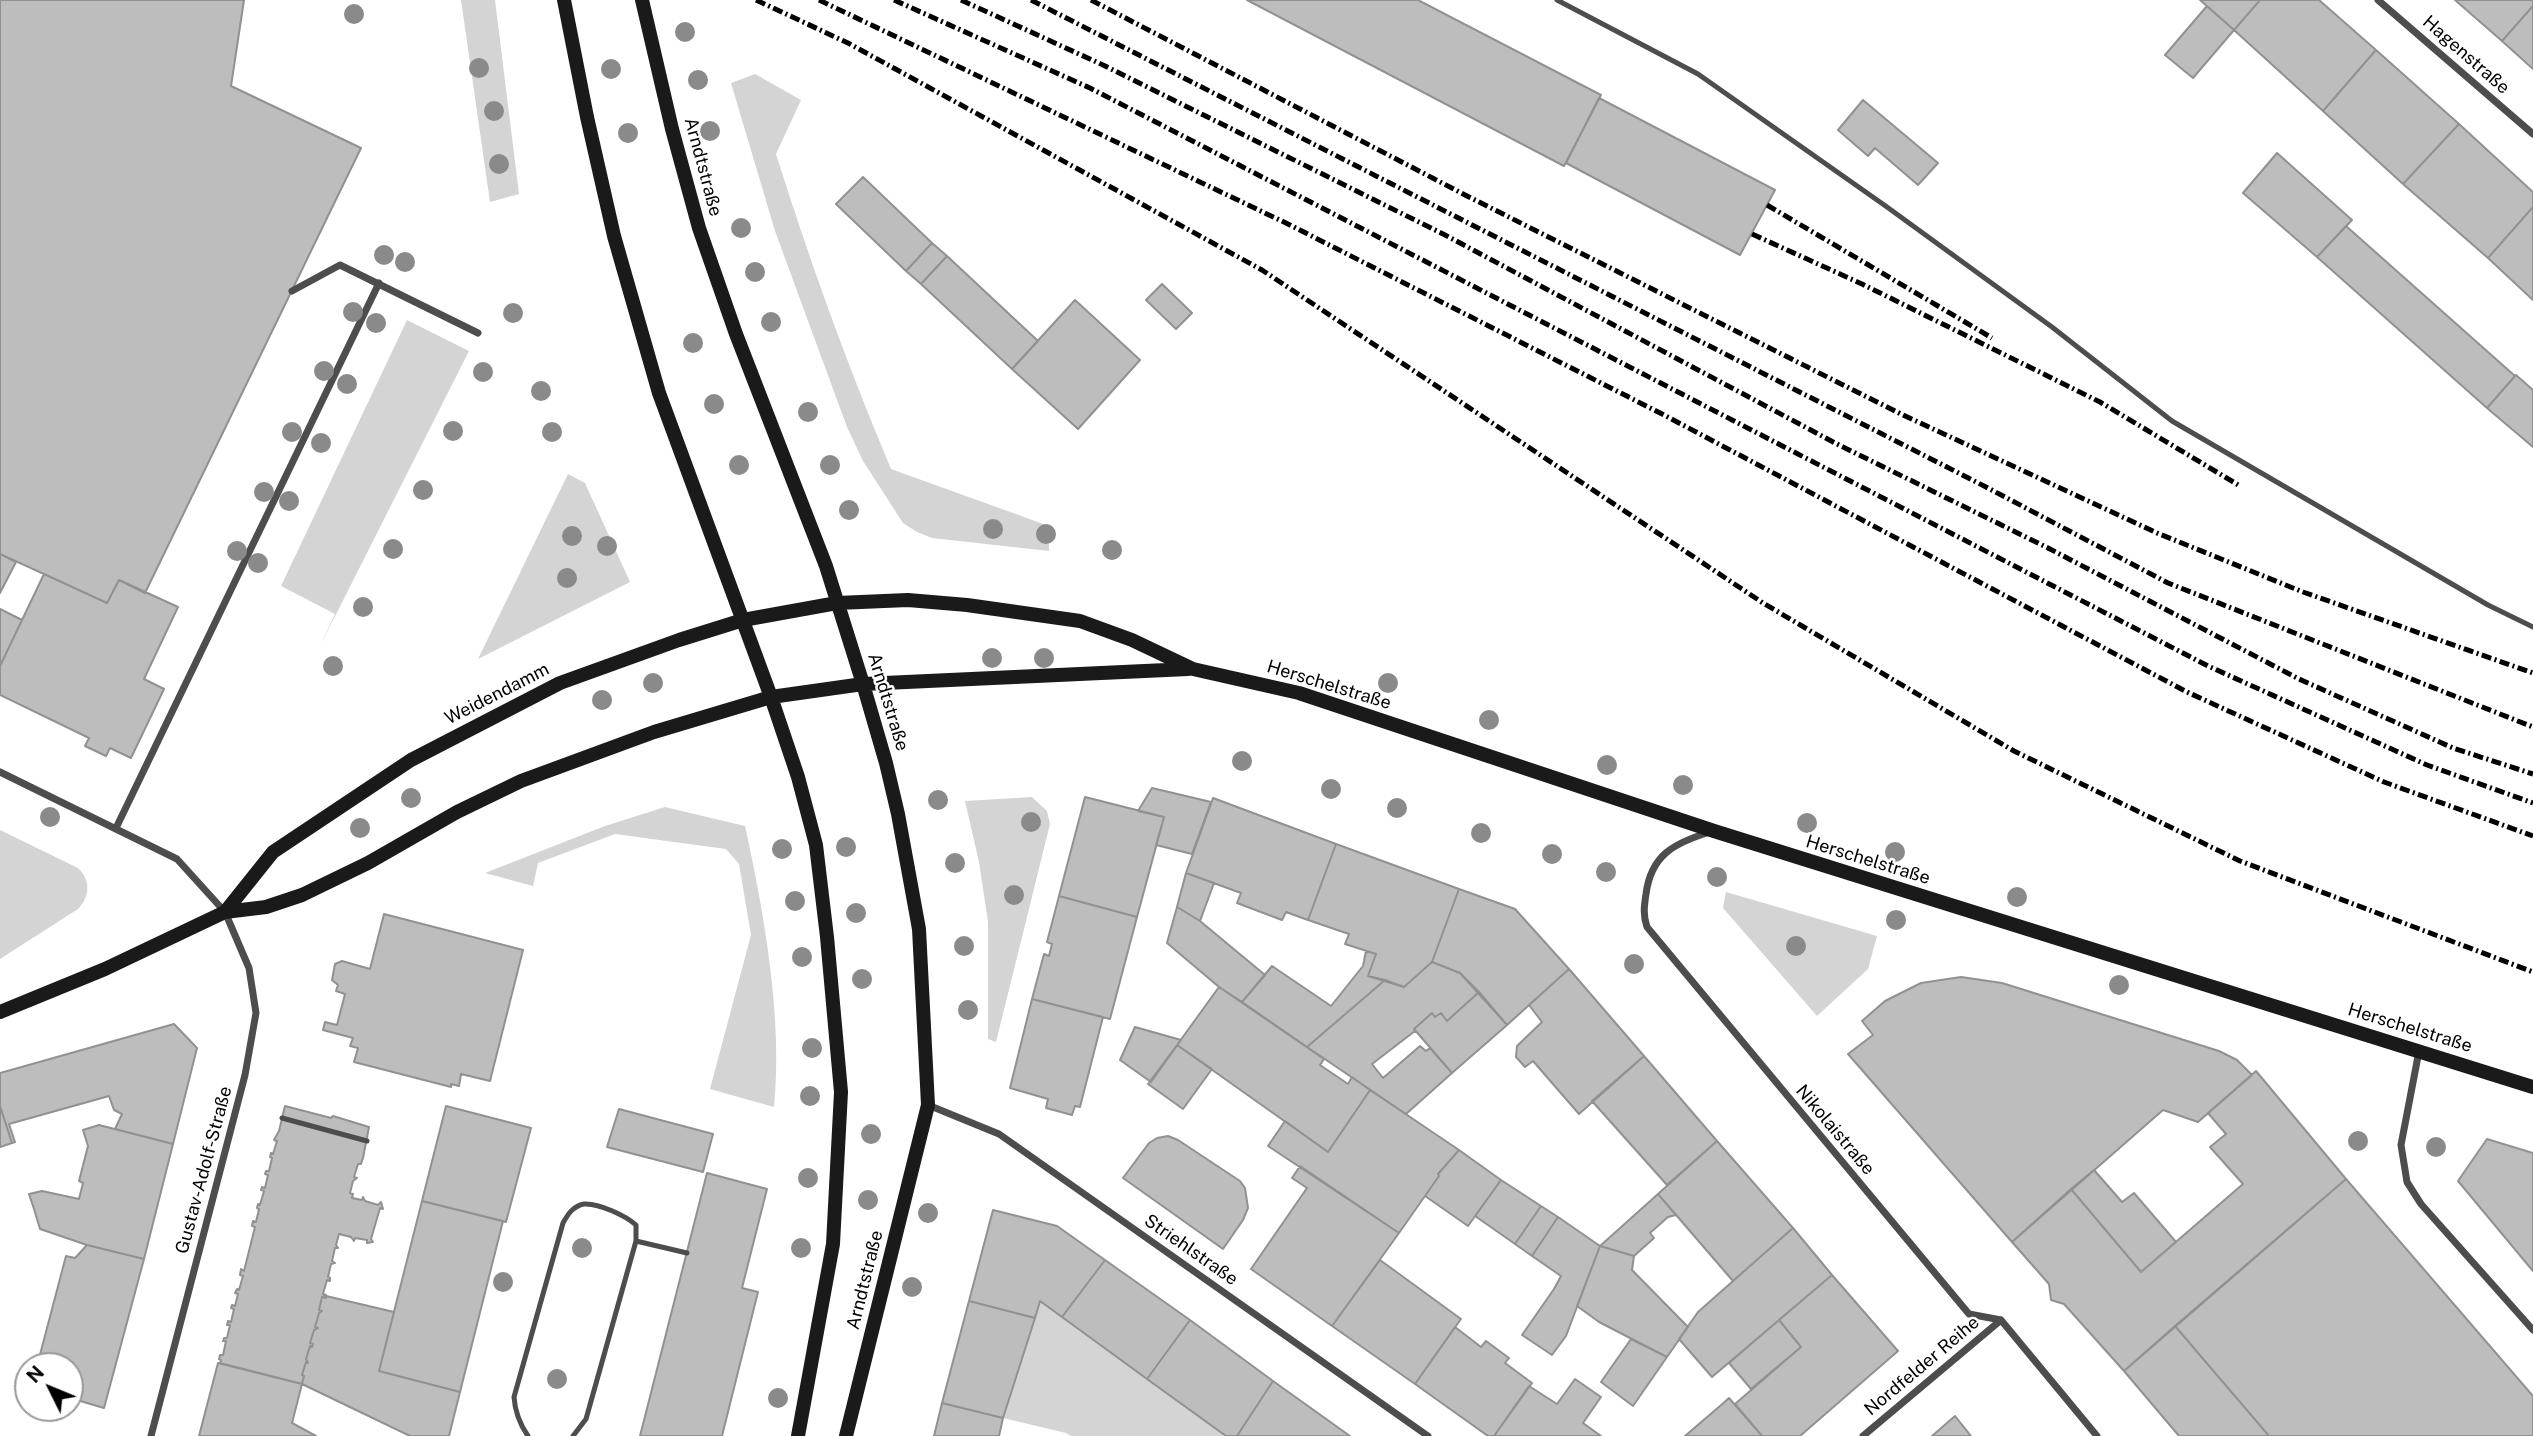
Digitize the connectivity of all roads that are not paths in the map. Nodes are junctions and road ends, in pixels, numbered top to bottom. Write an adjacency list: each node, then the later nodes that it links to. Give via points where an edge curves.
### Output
1 (564, 0): 10 (main road, Arndtstraße, via 614,236 655,380)
2 (642, 0): 9 (main road, Arndtstraße, via 699,228)
3 (1557, 0): 11 (lane, via 1699,74 2041,318 2172,421)
4 (2378, 0): 5 (street, Hagenstraße)
5 (2533, 134)
6 (379, 283): 7 (street, via 340,265); 8 (street); 16 (street)
7 (292, 291)
8 (478, 333)
9 (837, 603): 10 (main road, Weidendamm); 12 (main road, Herschelstraße, via 908,600 1080,621); 13 (main road, Arndtstraße)
10 (743, 620): 14 (main road, Arndtstraße); 18 (main road, Weidendamm, via 560,683 411,760 273,852)
11 (2533, 627)
12 (1193, 669): 13 (main road, Herschelstraße); 17 (main road, Herschelstraße, via 1298,693)
13 (863, 684): 14 (main road, Weidendamm); 22 (main road, Arndtstraße, via 898,814 919,929)
14 (771, 697): 18 (main road, Weidendamm, via 654,732 521,780 302,895); 32 (main road, Arndtstraße, via 816,845 841,1092 833,1244)
15 (0, 772): 16 (street, Gustav-Adolf-Straße)
16 (116, 828): 18 (street, Gustav-Adolf-Straße, via 177,859)
17 (1714, 831): 20 (main road, Herschelstraße); 27 (street, Nikolaistraße, via 1672,848 1658,859 1647,883 1643,915 1647,927 1969,1314)
18 (225, 912): 19 (main road, Weidendamm); 29 (street, Gustav-Adolf-Straße, via 248,968 256,1013 245,1076)
19 (0, 1012)
20 (2419, 1050): 21 (main road, Herschelstraße); 28 (street, via 2401,1145 2407,1182 2421,1204)
21 (2533, 1087)
22 (928, 1105): 33 (main road, Arndtstraße); 34 (street, Striehlstraße, via 999,1134)
23 (282, 1118): 24 (lane)
24 (367, 1141)
25 (636, 1241): 26 (lane); 30 (lane, via 636,1225 625,1215 584,1204 571,1210 563,1223 514,1397 515,1411); 31 (lane, via 586,1419)
26 (687, 1253)
27 (2001, 1320): 35 (street, Nordfelder Reihe); 36 (street)
28 (2533, 1331)
29 (150, 1436)
30 (528, 1436)
31 (573, 1436)
32 (798, 1436)
33 (846, 1436)
34 (1428, 1436)
35 (1863, 1436)
36 (2098, 1436)

